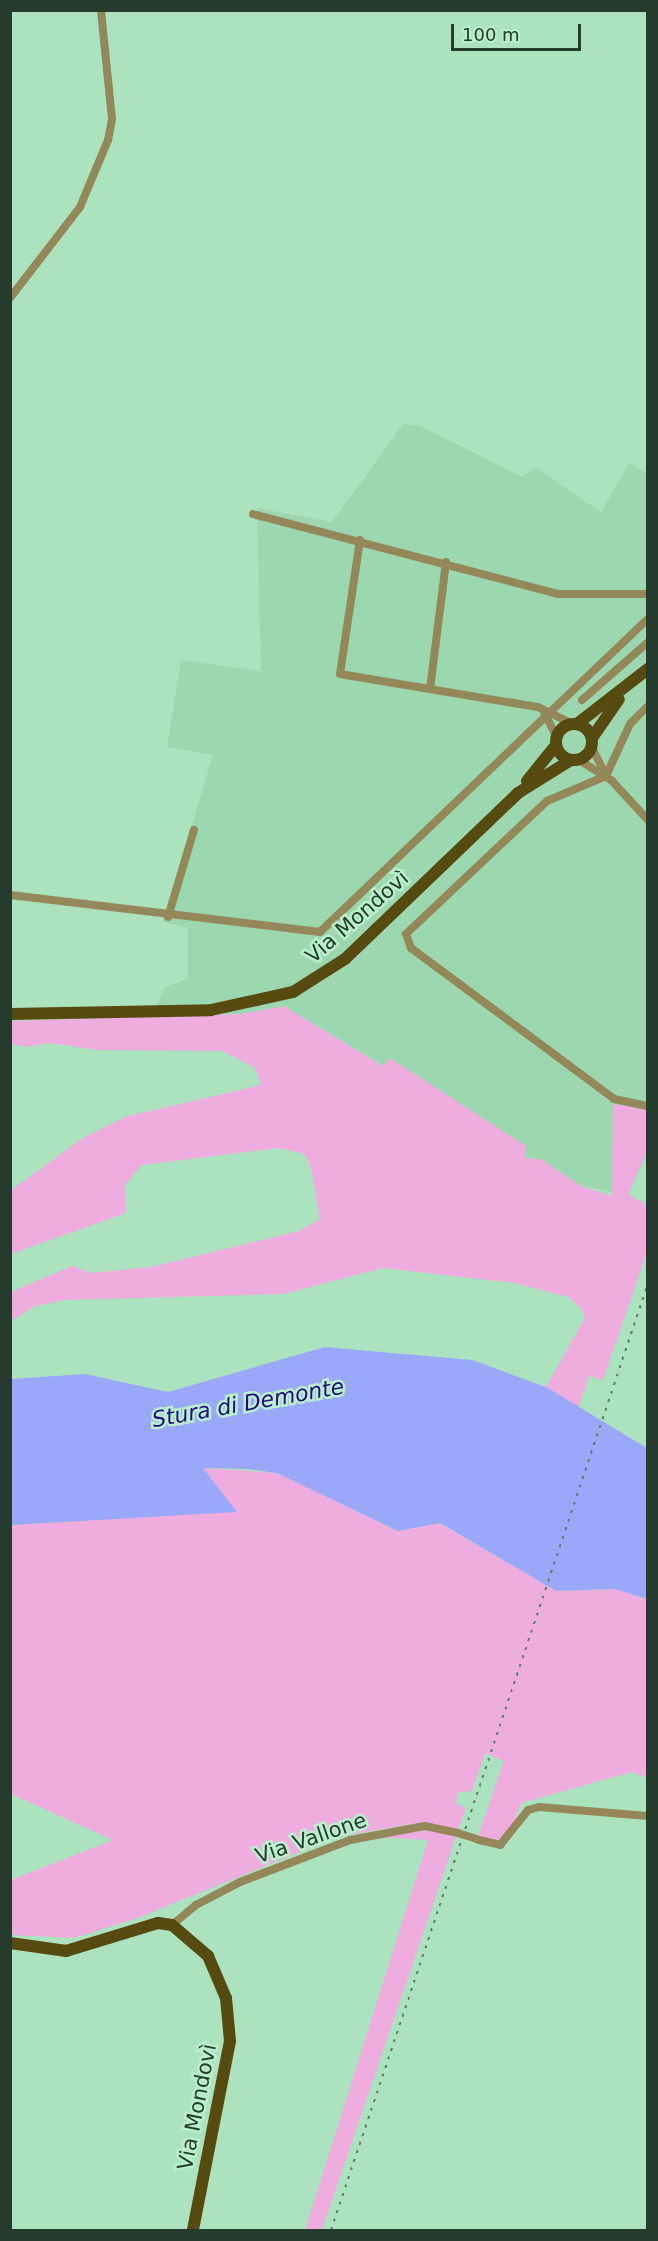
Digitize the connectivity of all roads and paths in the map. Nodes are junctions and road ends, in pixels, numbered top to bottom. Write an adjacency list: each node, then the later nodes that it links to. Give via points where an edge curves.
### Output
1 (101, 10): 2 (street, via 112,118 108,140 80,207)
2 (10, 297)
3 (253, 514): 4 (street)
4 (360, 540): 5 (street); 11 (street, via 340,674)
5 (446, 562): 6 (street, via 558,594); 11 (street)
6 (648, 594)
7 (648, 618): 14 (street, Via Mondovì)
8 (648, 642): 12 (street)
9 (648, 669): 10 (main road)
10 (633, 682): 15 (main road); 17 (main road)
11 (430, 689): 14 (street)
12 (582, 700)
13 (648, 706): 19 (street, via 630,724)
14 (544, 711): 15 (street); 16 (street); 24 (street, Via Mondovì, via 314,934)
15 (575, 724): 16 (main road, Via Mondovì); 17 (main road)
16 (556, 741): 18 (main road); 20 (main road, Via Mondovì)
17 (592, 743): 18 (main road, Via Mondovì); 19 (street)
18 (575, 760): 19 (street); 20 (main road, Via Mondovì)
19 (606, 776): 21 (street); 26 (street, via 547,801 406,934 406,940 614,1099)
20 (519, 793): 25 (main road, Via Mondovì, via 345,959 293,992 211,1010)
21 (648, 820)
22 (194, 830): 24 (street)
23 (10, 895): 24 (street, Via Mondovì)
24 (168, 917)
25 (10, 1014)
26 (648, 1106)
27 (648, 1816): 28 (street, Via Vallone, bridge, via 528,1810 500,1845 425,1826 351,1840 240,1882 196,1905)
28 (172, 1925): 29 (main road, via 133,1927 66,1951); 30 (main road, Via Mondovì, via 208,1956 229,2019 225,2076)
29 (10, 1943)
30 (193, 2230)

